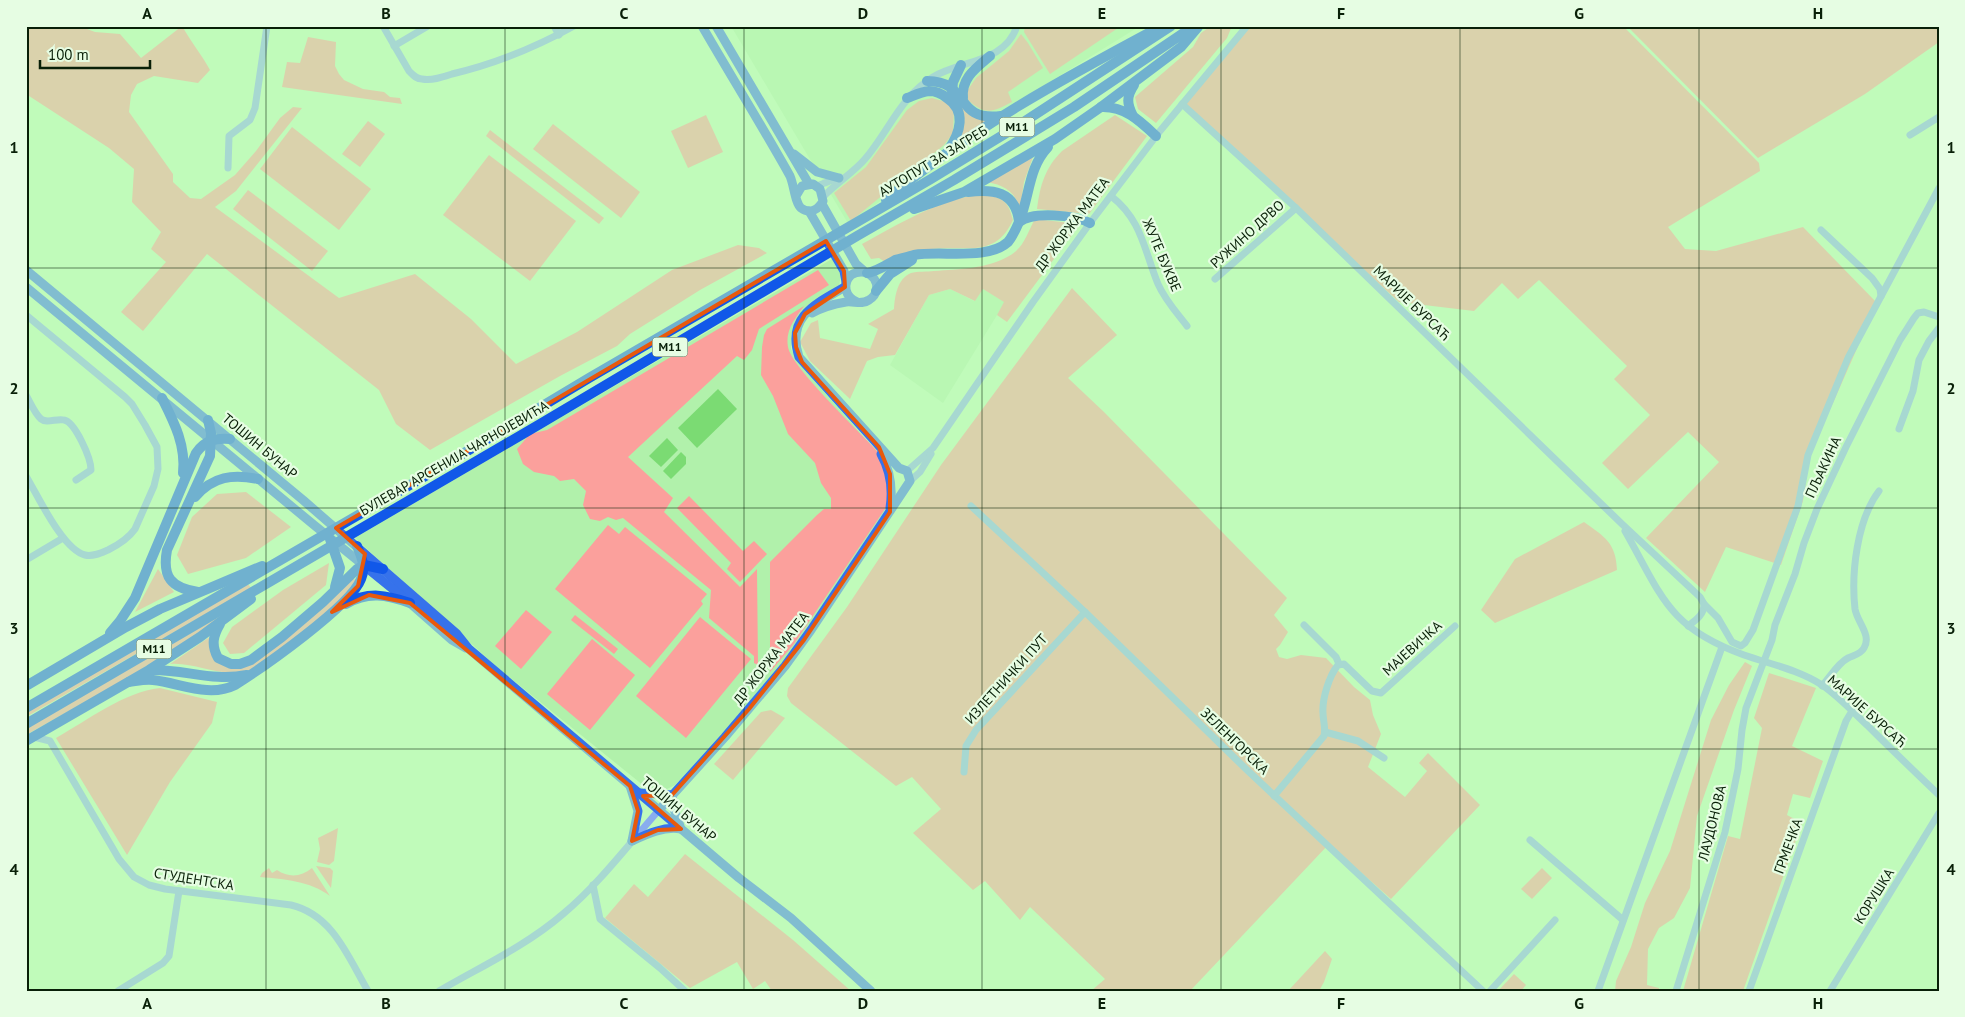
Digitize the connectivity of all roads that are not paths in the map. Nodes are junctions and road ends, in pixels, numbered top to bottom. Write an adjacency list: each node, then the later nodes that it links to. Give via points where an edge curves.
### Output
1 (267, 26): 33 (street, via 255,108 250,120 229,136)
2 (383, 26): 15 (street)
3 (428, 26): 15 (street)
4 (554, 26): 14 (street)
5 (574, 26): 14 (street)
6 (702, 26): 39 (main road, via 790,178)
7 (716, 26): 31 (main road)
8 (1017, 26): 16 (street, via 1008,43)
9 (1161, 26): 25 (highway)
10 (1171, 26): 45 (highway, АУТОПУТ ЗА ЗАГРЕБ / M11, via 1016,127)
11 (1194, 26): 44 (highway, АУТОПУТ ЗА ЗАГРЕБ / M11, via 1074,107)
12 (1198, 26): 18 (highway, via 1186,42)
13 (1247, 26): 23 (street, ДР ЖОРЖА МАТЕА)
14 (559, 35): 15 (street, via 503,60 425,80 409,71)
15 (394, 46)
16 (990, 56): 17 (street); 22 (highway, via 968,76)
17 (961, 65): 19 (street); 20 (highway)
18 (1137, 80): 24 (highway); 26 (highway, via 1127,100)
19 (927, 81): 20 (highway); 21 (street)
20 (952, 87): 22 (highway)
21 (907, 98): 22 (highway, via 932,91); 34 (street, via 870,154)
22 (960, 102): 25 (highway, via 980,116); 32 (highway, via 959,131)
23 (1182, 104): 29 (street, ДР ЖОРЖА МАТЕА); 42 (street, МАРИЈЕ БУРСАЋ)
24 (1101, 107): 26 (highway, via 1119,109); 30 (highway)
25 (1004, 116): 32 (highway)
26 (1133, 116): 29 (highway)
27 (1939, 117): 28 (street)
28 (1910, 134)
29 (1156, 136): 40 (street, ДР ЖОРЖА МАТЕА)
30 (1055, 139): 38 (highway); 46 (highway, via 1042,152 1034,169)
31 (789, 150): 35 (main road, via 817,172); 36 (main road)
32 (947, 153): 45 (highway)
33 (228, 168)
34 (850, 174): 35 (street); 41 (street)
35 (839, 178): 36 (street)
36 (813, 185): 39 (main road, via 799,189); 41 (main road)
37 (1939, 188): 56 (street)
38 (964, 192): 44 (highway); 46 (highway, via 984,190 1006,196 1014,205)
39 (796, 196): 43 (main road, via 799,206)
40 (1111, 196): 47 (street, ДР ЖОРЖА МАТЕА); 61 (street, ЖУТЕ БУКВЕ, via 1122,204 1136,225 1161,290)
41 (822, 201): 43 (main road, via 816,210); 51 (main road, via 856,264)
42 (1296, 208): 52 (street, РУЖИНО ДРВО); 84 (street, МАРИЈЕ БУРСАЋ)
43 (808, 211): 53 (main road, via 844,271)
44 (894, 215): 92 (highway, БУЛЕВАР АРСЕНИЈА ЧАРНОЈЕВИЋА / M11)
45 (859, 222): 89 (highway, БУЛЕВАР АРСЕНИЈА ЧАРНОЈЕВИЋА / M11)
46 (1019, 222): 47 (highway, via 1029,216 1038,216 1076,217); 49 (highway, via 1008,241 995,249 981,253)
47 (1090, 223): 70 (street, ДР ЖОРЖА МАТЕА)
48 (1821, 230): 56 (street, via 1872,278)
49 (921, 255): 51 (highway, via 901,258); 55 (highway, via 898,268)
50 (26, 270): 65 (main road, ТОШИН БУНАР)
51 (866, 272): 53 (main road, via 851,275); 55 (main road, via 876,281)
52 (1215, 279)
53 (846, 285): 57 (main road, via 848,297); 60 (main road, via 810,308)
54 (26, 287): 64 (main road, ТОШИН БУНАР)
55 (876, 291): 57 (main road, via 866,302)
56 (1881, 296): 96 (street, МАРИЈЕ БУРСАЋ, via 1848,358 1808,455 1798,506 1753,630 1745,643 1741,646 1734,644 1718,618)
57 (857, 302): 60 (main road, via 826,306)
58 (26, 315): 85 (street, via 132,404 157,447 157,477 135,530 118,544 87,555 72,548)
59 (1939, 317): 106 (street, ПЉАКИНА, via 1918,313 1900,340 1846,446 1804,543)
60 (802, 318): 69 (main road, via 795,333 799,357)
61 (1187, 326)
62 (1939, 328): 66 (street, via 1919,360)
63 (26, 395): 75 (street, via 41,419 62,419 70,422 75,430 91,463 91,470)
64 (162, 398): 68 (main road, ТОШИН БУНАР); 76 (highway, via 180,437 184,460)
65 (208, 420): 67 (main road, ТОШИН БУНАР); 68 (highway)
66 (1900, 429)
67 (230, 439): 68 (highway); 87 (main road, ТОШИН БУНАР)
68 (211, 440): 74 (main road, ТОШИН БУНАР); 76 (highway, via 199,448); 81 (highway, via 210,456)
69 (879, 447): 71 (main road); 72 (main road)
70 (933, 448): 71 (street, ДР ЖОРЖА МАТЕА); 78 (street, ДР ЖОРЖА МАТЕА, via 925,465)
71 (903, 469): 72 (main road, via 894,469); 78 (main road)
72 (890, 474): 77 (main road)
73 (26, 476): 79 (street)
74 (258, 479): 81 (highway, via 235,476 216,479); 86 (main road, ТОШИН БУНАР)
75 (76, 480)
76 (182, 482): 103 (highway, via 135,598)
77 (891, 484): 78 (main road, via 900,489); 83 (main road)
78 (908, 484): 83 (main road, ДР ЖОРЖА МАТЕА)
79 (29, 487): 85 (street)
80 (1879, 491): 112 (street, via 1869,507 1857,549 1854,574 1856,614 1866,634 1864,650 1842,662)
81 (190, 503): 93 (highway, via 167,550 165,564 167,574 178,587)
82 (971, 506): 98 (street, ЗЕЛЕНГОРСКА)
83 (890, 512): 124 (main road, ДР ЖОРЖА МАТЕА, via 785,666)
84 (1622, 524): 96 (street, МАРИЈЕ БУРСАЋ); 102 (street, МАРИЈЕ БУРСАЋ, via 1654,586)
85 (63, 538): 88 (street)
86 (330, 538): 90 (main road, ТОШИН БУНАР); 94 (highway, via 340,571)
87 (357, 546): 90 (highway); 91 (main road, ТОШИН БУНАР)
88 (26, 560)
89 (277, 562): 93 (highway); 113 (highway, БУЛЕВАР АРСЕНИЈА ЧАРНОЈЕВИЋА / M11)
90 (364, 565): 91 (highway); 94 (highway, via 351,573); 95 (main road, ТОШИН БУНАР); 97 (highway, via 356,590)
91 (383, 569): 105 (main road, ТОШИН БУНАР, via 457,634)
92 (283, 574): 99 (highway); 115 (highway, БУЛЕВАР АРСЕНИЈА ЧАРНОЈЕВИЋА / M11)
93 (198, 592): 103 (highway)
94 (332, 594): 99 (highway, via 282,637 246,662 230,664 218,658 212,645)
95 (410, 603): 97 (highway, via 369,595); 105 (main road, ТОШИН БУНАР, via 452,640)
96 (1704, 604): 102 (street, via 1701,615)
97 (332, 612): 109 (highway)
98 (1085, 612): 121 (street, ИЗЛЕТНИЧКИ ПУТ, via 976,730 966,746); 126 (street, ЗЕЛЕНГОРСКА)
99 (221, 623): 108 (highway)
100 (1304, 625): 107 (street, МАЈЕВИЧКА, via 1336,656)
101 (1455, 626): 107 (street, МАЈЕВИЧКА, via 1381,693 1372,691 1344,664)
102 (1688, 626): 104 (street, МАРИЈЕ БУРСАЋ)
103 (102, 641): 111 (highway)
104 (1722, 647): 112 (street, МАРИЈЕ БУРСАЋ, via 1793,672); 135 (street)
105 (469, 649): 122 (main road, ТОШИН БУНАР)
106 (1764, 661): 144 (street, ЛАУДОНОВА, via 1744,718 1725,832)
107 (1339, 664): 117 (street, via 1325,697)
108 (149, 670): 109 (highway, via 166,669 217,678); 110 (highway)
109 (252, 674): 110 (highway, via 228,689 215,691 150,680)
110 (129, 682): 116 (highway)
111 (26, 686)
112 (1822, 686): 114 (street, МАРИЈЕ БУРСАЋ)
113 (26, 708)
114 (1852, 711): 125 (street, МАРИЈЕ БУРСАЋ); 145 (street, ГРМЕЧКА)
115 (26, 724)
116 (55, 725): 118 (highway); 119 (street)
117 (1325, 732): 120 (street, via 1358,741); 126 (street)
118 (30, 739): 119 (street)
119 (50, 741): 133 (street, СТУДЕНТСКА, via 128,872 149,885)
120 (1384, 758)
121 (964, 772)
122 (630, 786): 123 (main road, ТОШИН БУНАР); 131 (main road, via 638,811)
123 (639, 793): 124 (main road); 127 (main road, ТОШИН БУНАР)
124 (672, 795): 127 (main road, ДР ЖОРЖА МАТЕА); 129 (main road)
125 (1939, 795)
126 (1274, 796): 141 (street, ЗЕЛЕНГОРСКА)
127 (659, 810): 129 (main road, ТОШИН БУНАР); 131 (street)
128 (1939, 813): 146 (street, КОРУШКА)
129 (681, 829): 131 (main road, via 658,830); 140 (main road, ТОШИН БУНАР, via 791,918)
130 (1530, 840): 135 (street)
131 (632, 841): 132 (street)
132 (593, 885): 138 (street, via 534,936); 139 (street, via 600,919)
133 (179, 891): 136 (street, via 169,956); 137 (street, СТУДЕНТСКА, via 291,905 305,910 329,926)
134 (1556, 920): 142 (street)
135 (1624, 920): 143 (street)
136 (118, 991)
137 (368, 991)
138 (439, 991)
139 (685, 991)
140 (871, 991)
141 (1483, 991)
142 (1490, 991)
143 (1598, 991)
144 (1676, 991)
145 (1749, 991)
146 (1830, 991)

